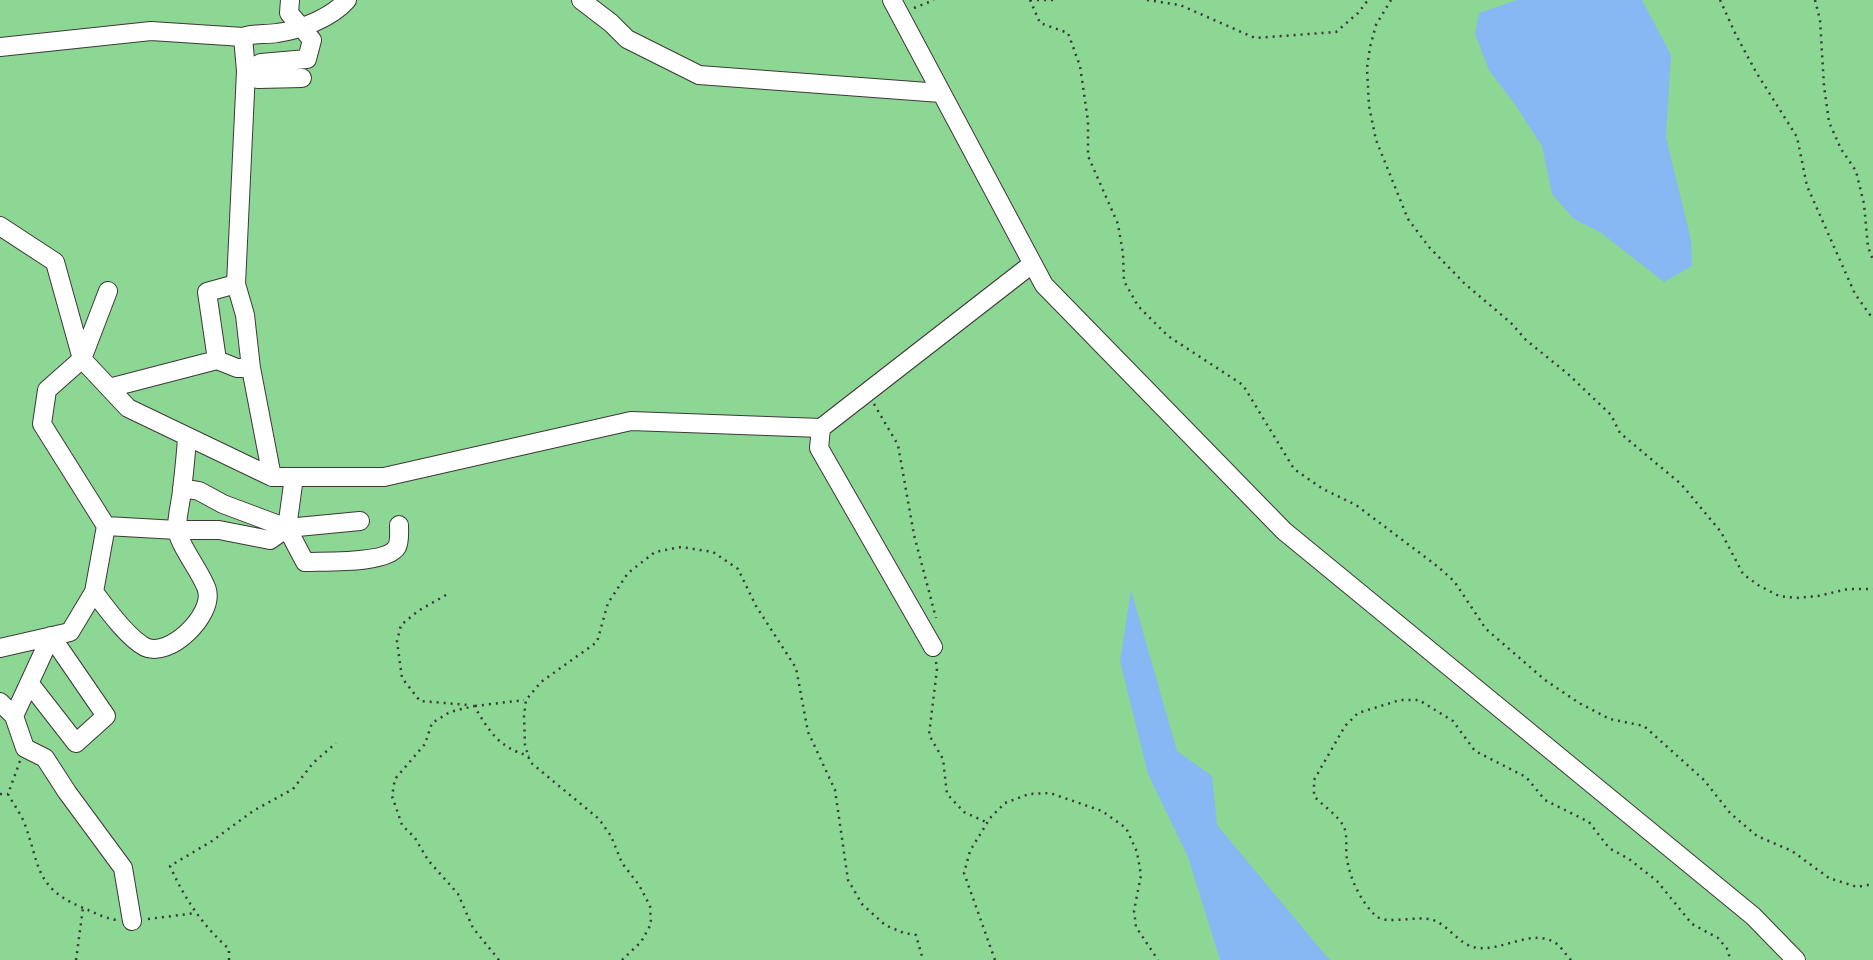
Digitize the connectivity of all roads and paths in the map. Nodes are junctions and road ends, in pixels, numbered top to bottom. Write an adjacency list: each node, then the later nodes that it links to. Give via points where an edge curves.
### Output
1 (290, 0): 13 (street, via 289,13)
2 (347, 0): 13 (street, via 339,9)
3 (581, 0): 18 (street, via 627,39 699,75)
4 (933, 0): 12 (path)
5 (1030, 0): 6 (path); 60 (path, via 1040,23 1068,33 1080,66 1088,156 1118,224 1124,281 1138,306 1168,336 1243,385 1294,469 1356,505 1437,566 1454,581 1486,629 1545,680 1610,719 1644,726 1757,836 1792,851 1829,878 1857,887)
6 (1057, 0)
7 (1147, 0): 8 (path, via 1180,5 1255,38 1336,32)
8 (1368, 0)
9 (1391, 0): 42 (path, via 1370,47 1369,106 1376,140 1408,219 1429,247 1611,415 1620,433 1681,484 1721,532 1743,574 1779,596 1796,598)
10 (1720, 0): 24 (path, via 1756,72 1797,137 1807,186 1855,294)
11 (1815, 0): 20 (path, via 1829,122 1856,171)
12 (896, 7): 18 (street)
13 (300, 27): 14 (street); 16 (street, via 312,40 307,58 261,63)
14 (243, 37): 15 (street, via 151,31); 16 (street)
15 (0, 47)
16 (246, 71): 17 (street, via 258,79); 22 (street)
17 (302, 78)
18 (941, 93): 21 (street)
19 (0, 226): 25 (street, via 55,262)
20 (1873, 260)
21 (1032, 264): 29 (street); 73 (street, via 1044,285 1284,531 1753,916)
22 (236, 284): 26 (street, via 207,292); 27 (street)
23 (108, 291): 25 (street)
24 (1873, 319)
25 (82, 359): 28 (street); 38 (street, via 47,390 42,424)
26 (217, 360): 27 (street); 28 (street)
27 (251, 368): 32 (street)
28 (109, 388): 31 (street, via 128,408)
29 (867, 393): 30 (street); 45 (path, via 898,445)
30 (821, 428): 33 (street, via 631,421 384,477); 47 (street, via 819,448)
31 (187, 437): 32 (street); 34 (street)
32 (272, 477): 33 (street)
33 (294, 477): 39 (street)
34 (183, 488): 35 (street); 40 (street)
35 (223, 504): 39 (street); 41 (street)
36 (360, 521): 39 (street)
37 (399, 525): 39 (street, via 399,544 392,553 379,558 305,562)
38 (106, 526): 40 (street); 43 (street)
39 (287, 528): 41 (street, via 270,540)
40 (177, 530): 41 (street); 43 (street, via 208,592 205,610 186,634 159,650 143,646)
41 (219, 530)
42 (1873, 589)
43 (94, 592): 46 (street, via 70,632)
44 (446, 595): 52 (path, via 401,625 397,641 402,678 420,701)
45 (936, 620)
46 (51, 636): 48 (street); 49 (street); 49 (street, via 106,716 76,743)
47 (933, 647): 59 (path, via 937,669 929,735 943,759 947,794 964,812)
48 (0, 648)
49 (30, 684): 53 (street)
50 (526, 700): 52 (path); 56 (path); 68 (path, via 541,682 597,642 608,603 628,573 655,552 681,547 713,552 738,569 796,668 808,732 835,790 848,880 862,904 885,925 916,935)
51 (0, 702): 53 (street)
52 (474, 706): 56 (path, via 508,750); 66 (path, via 432,723 425,744 395,779 392,796 402,825 458,894 473,928)
53 (14, 716): 55 (street)
54 (336, 743): 62 (path, via 313,762 293,789 170,866)
55 (24, 748): 58 (path); 63 (street, via 45,758 122,868)
56 (529, 756): 67 (path, via 530,762 599,818 650,906 651,924 641,942)
57 (0, 794): 58 (path)
58 (8, 794): 61 (path, via 50,889)
59 (988, 823): 69 (path, via 970,851 964,873); 70 (path, via 1005,803 1029,793 1050,793 1102,811 1126,828 1141,875 1134,911 1136,927)
60 (1873, 884)
61 (83, 908): 63 (path, via 104,918); 64 (path)
62 (196, 914): 63 (path); 65 (path, via 229,949)
63 (132, 921)
64 (76, 960)
65 (229, 960)
66 (499, 960)
67 (622, 960)
68 (923, 960)
69 (995, 960)
70 (1158, 960)
71 (1571, 960): 72 (path, via 1545,938 1490,950 1470,947 1434,920 1378,918 1360,896 1347,862 1344,828 1314,796 1314,780 1345,726 1358,713 1400,700 1419,701 1453,721 1475,751 1525,777 1545,800 1589,822 1609,848 1657,881 1692,924 1717,938)
72 (1730, 960)
73 (1796, 960)

